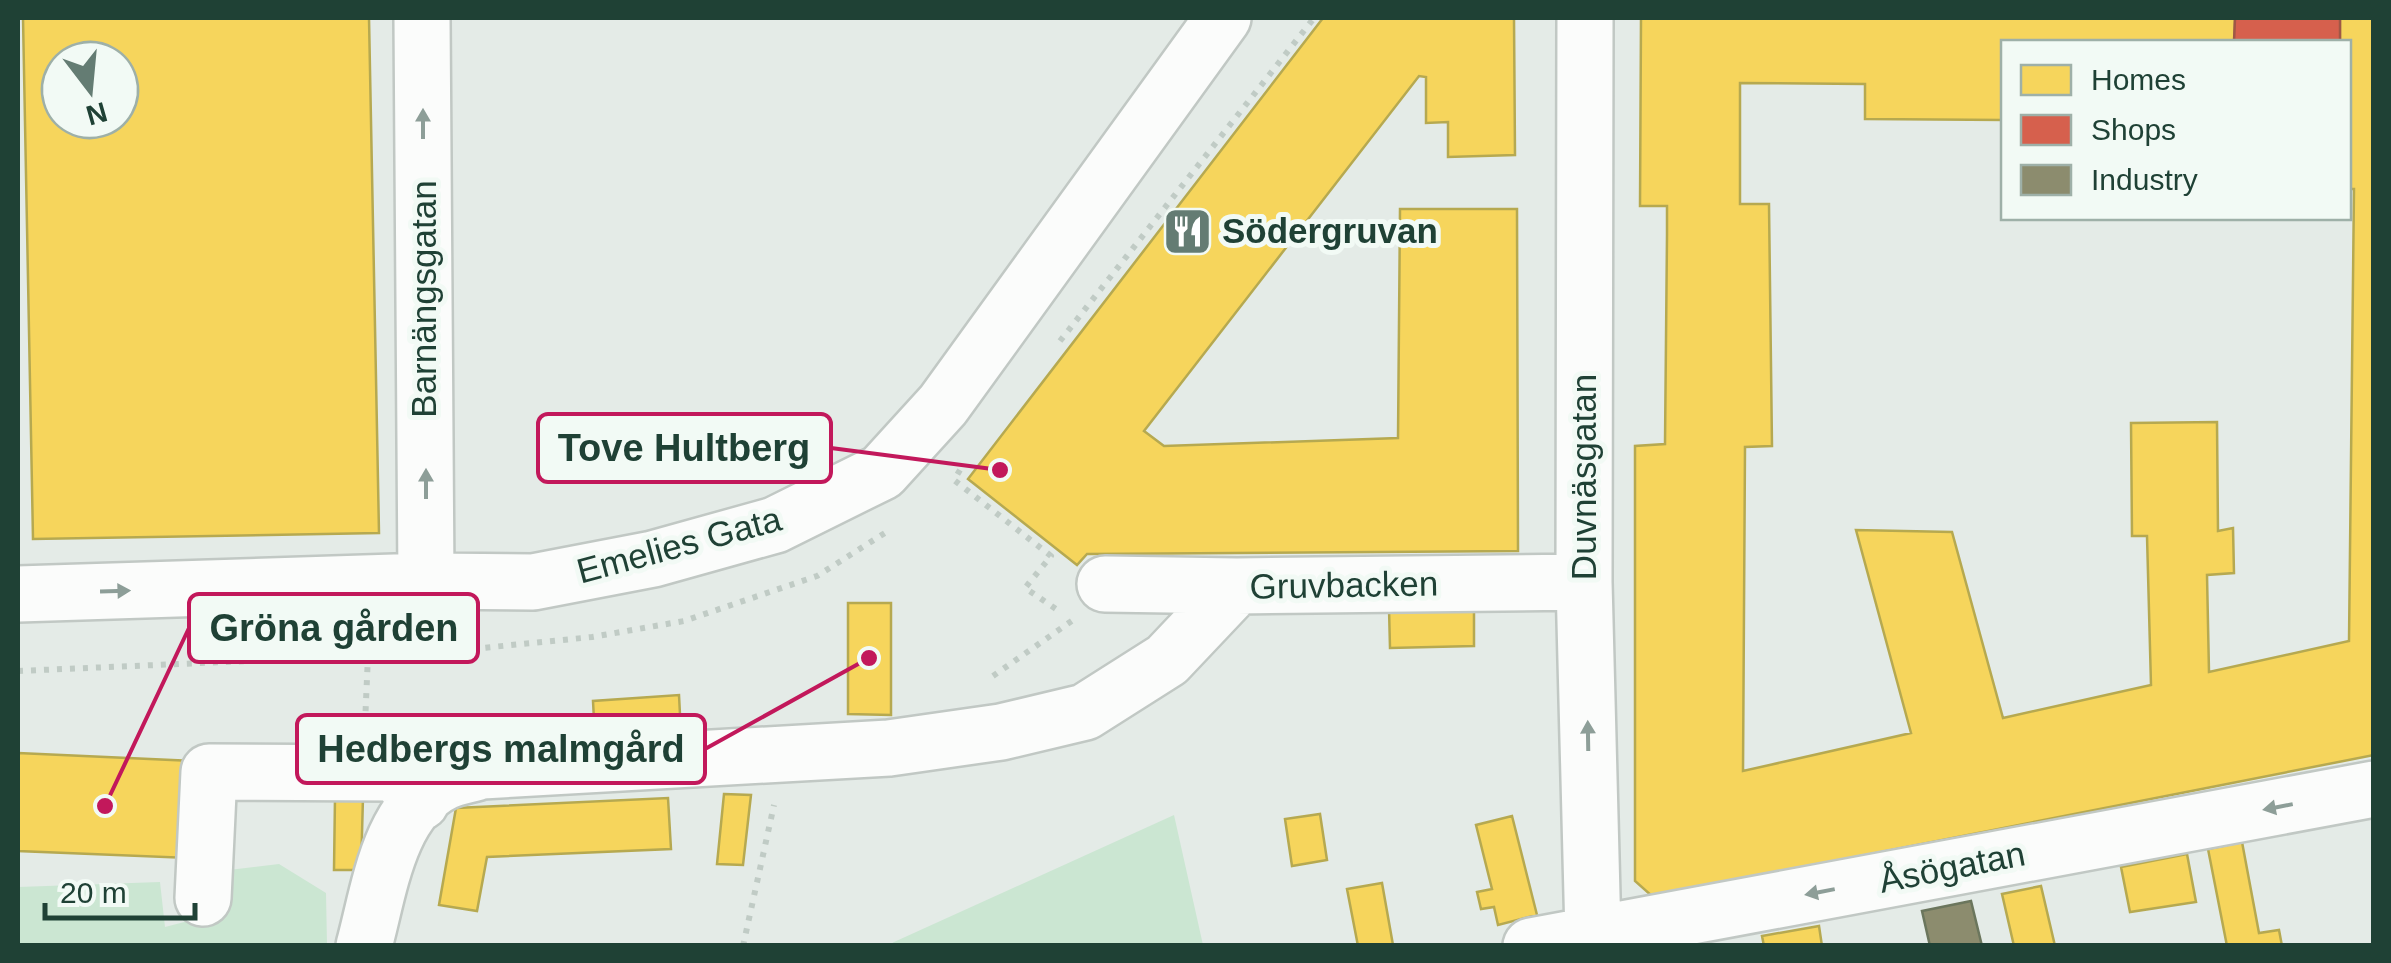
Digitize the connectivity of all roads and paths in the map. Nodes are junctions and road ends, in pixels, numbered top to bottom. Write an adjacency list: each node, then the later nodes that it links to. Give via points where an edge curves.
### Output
1 (422, 18): 7 (street, Barnängsgatan, one-way to 1)
2 (1223, 18): 7 (street, Emelies Gata, via 943,406 882,472 775,525 654,559 533,582)
3 (1314, 18): 5 (path)
4 (1585, 18): 8 (street, Duvnäsgatan)
5 (1059, 342)
6 (962, 466): 11 (path, via 954,480 1051,556 1025,588)
7 (426, 582): 10 (street, Emelies Gata, one-way to 7)
8 (1584, 582): 9 (street, Gruvbacken); 17 (street, Duvnäsgatan, one-way to 8)
9 (1238, 586): 11 (street, Gruvbacken); 13 (street, via 1166,660 1086,712 889,748)
10 (18, 594)
11 (1089, 602): 12 (path)
12 (1055, 634)
13 (785, 754): 15 (street, via 482,771 442,783); 19 (path)
14 (2374, 789): 17 (street, Åsögatan, one-way to 17)
15 (421, 802): 16 (street, via 394,773 209,772); 18 (street, via 388,855)
16 (203, 898)
17 (1593, 936): 20 (street, Åsögatan)
18 (364, 946)
19 (743, 946)
20 (1530, 946)

